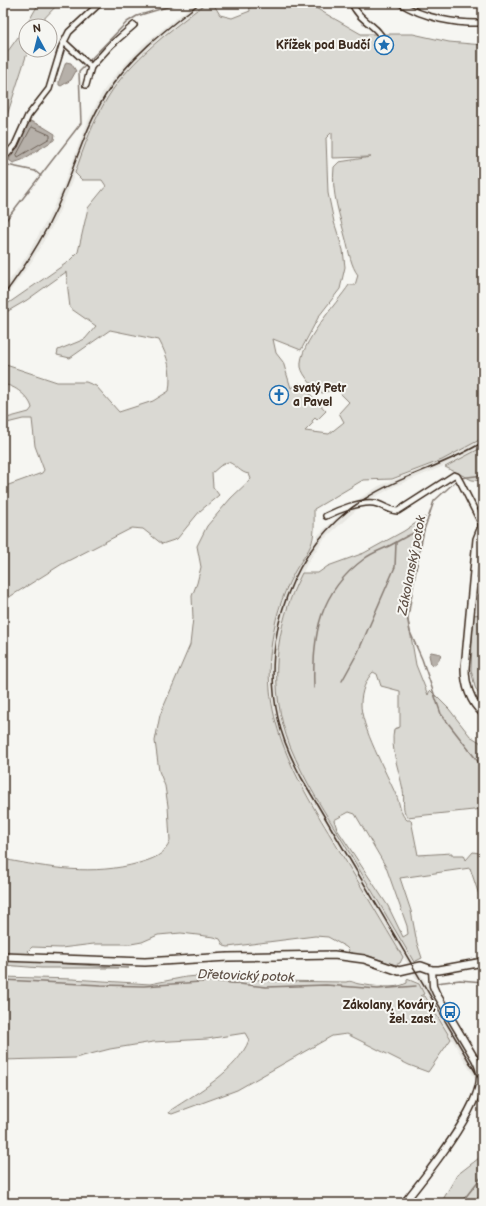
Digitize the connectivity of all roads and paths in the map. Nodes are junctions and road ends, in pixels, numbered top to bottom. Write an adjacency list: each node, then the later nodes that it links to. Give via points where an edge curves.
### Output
1 (100, 3): 7 (street, via 73,27)
2 (352, 3): 6 (street)
3 (400, 3): 4 (street, via 428,16 474,24)
4 (483, 23)
5 (134, 25): 8 (street)
6 (382, 38)
7 (64, 42): 8 (street); 10 (street, via 49,89 28,116 15,145)
8 (88, 65): 9 (street)
9 (86, 85)
10 (3, 159)
11 (326, 516): 12 (street, via 342,509 370,503 393,511 398,510 454,475 461,483)
12 (482, 524): 13 (main road, via 477,539)
13 (474, 581): 14 (street); 15 (main road, via 465,675 471,696)
14 (483, 582)
15 (483, 713)
16 (3, 956): 18 (main road, via 145,962 334,955 364,959 399,971 421,966)
17 (483, 962): 18 (main road)
18 (432, 970): 19 (street, via 436,993 475,1059 480,1069 480,1080 476,1096 460,1126)
19 (404, 1203)

